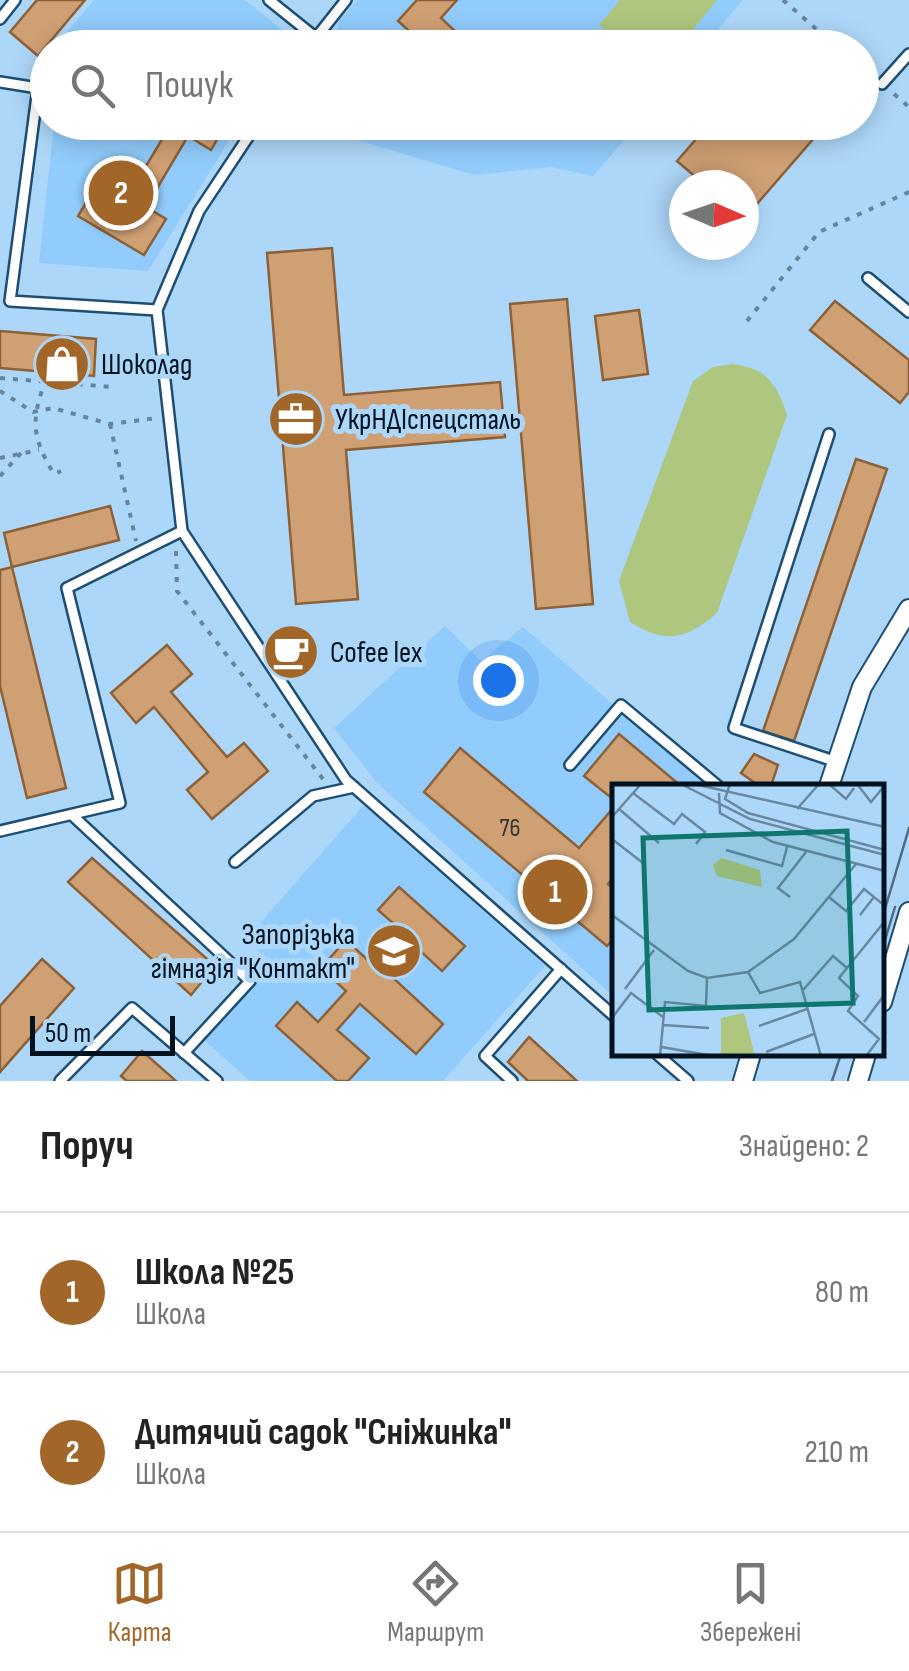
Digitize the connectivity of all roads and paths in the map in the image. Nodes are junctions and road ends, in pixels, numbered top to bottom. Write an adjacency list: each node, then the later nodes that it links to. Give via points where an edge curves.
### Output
1 (15, 0): 5 (lane)
2 (269, 0): 6 (lane)
3 (346, 0): 7 (lane)
4 (783, 0): 8 (path)
5 (0, 19)
6 (307, 30)
7 (320, 30)
8 (817, 30)
9 (909, 54): 11 (lane)
10 (0, 82): 12 (lane)
11 (882, 84)
12 (30, 87)
13 (31, 140): 17 (lane, via 10,301)
14 (246, 140): 17 (lane, via 200,211)
15 (909, 192): 19 (path, via 818,232)
16 (868, 278): 18 (lane)
17 (157, 310): 25 (lane)
18 (909, 312)
19 (748, 321)
20 (2, 378): 21 (path); 23 (path)
21 (46, 380): 22 (path); 24 (path)
22 (113, 387)
23 (2, 392): 24 (path)
24 (33, 412): 26 (path, via 53,408); 28 (path)
25 (167, 416): 26 (path); 33 (lane)
26 (110, 424): 34 (path)
27 (828, 434): 36 (lane, via 734,728)
28 (40, 450): 29 (path); 31 (path, via 54,474)
29 (21, 454): 30 (path); 32 (path)
30 (0, 458)
31 (61, 470)
32 (0, 476)
33 (182, 531): 34 (lane); 40 (lane)
34 (138, 552): 41 (lane, via 67,588 120,803)
35 (909, 609): 36 (street, via 862,687)
36 (837, 762): 39 (street)
37 (570, 765): 38 (lane, via 621,704)
38 (716, 784)
39 (831, 784)
40 (354, 786): 43 (lane, via 313,796); 45 (lane)
41 (72, 815): 42 (lane); 48 (lane, via 250,980)
42 (0, 831)
43 (235, 862)
44 (909, 912): 46 (street)
45 (561, 969): 47 (lane); 54 (lane, via 485,1056)
46 (884, 995)
47 (612, 1014)
48 (184, 1053): 52 (lane, via 132,1008); 53 (lane)
49 (659, 1056): 55 (lane)
50 (750, 1056): 56 (street)
51 (865, 1056): 57 (street)
52 (60, 1081)
53 (217, 1081)
54 (512, 1081)
55 (688, 1081)
56 (743, 1081)
57 (858, 1081)

